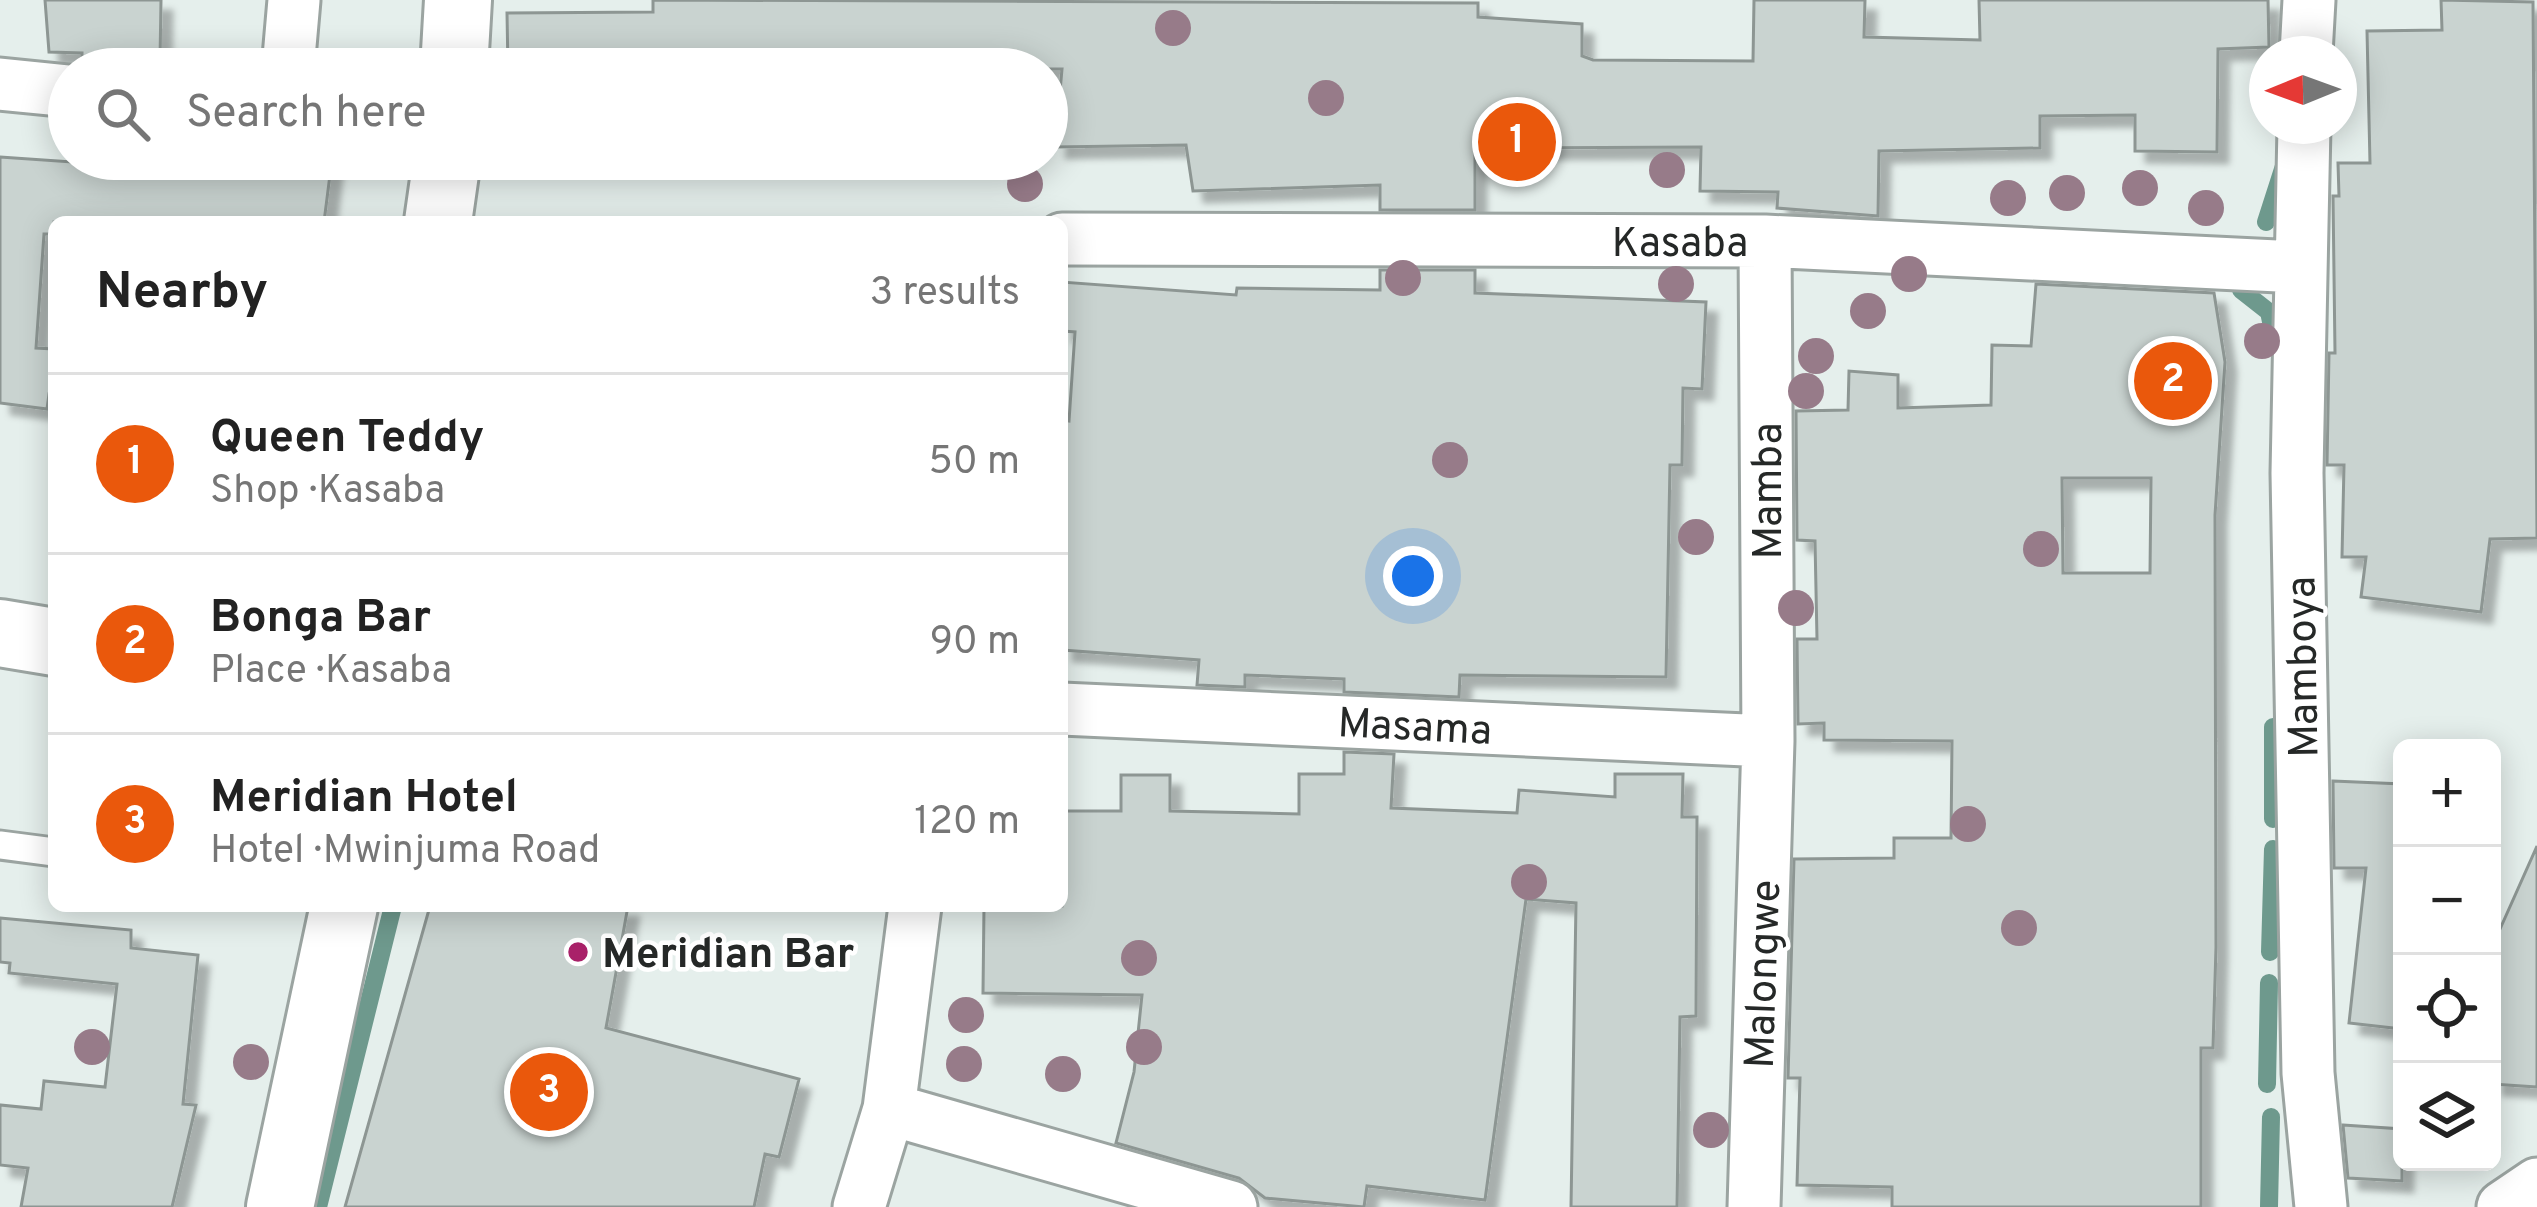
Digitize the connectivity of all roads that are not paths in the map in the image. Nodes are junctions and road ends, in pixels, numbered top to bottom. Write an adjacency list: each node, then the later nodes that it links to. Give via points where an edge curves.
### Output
1 (294, 0): 5 (street)
2 (458, 0): 6 (street)
3 (2308, 0): 4 (street)
4 (2307, 36)
5 (290, 48)
6 (455, 48)
7 (0, 84): 8 (street)
8 (48, 89)
9 (2303, 144): 14 (street, Mamboya)
10 (444, 180): 11 (street)
11 (439, 216)
12 (1068, 239): 13 (street, Kasaba)
13 (1765, 241): 14 (street, Kasaba); 18 (street, Mamba)
14 (2298, 266): 29 (street, Mamboya, via 2308,1073)
15 (0, 633): 16 (street)
16 (48, 641)
17 (1068, 710): 18 (street, Masama)
18 (1768, 741): 28 (street, Malongwe)
19 (0, 845): 20 (lane)
20 (48, 851)
21 (343, 912): 25 (street)
22 (914, 912): 23 (street)
23 (890, 1109): 26 (street); 27 (street)
24 (2537, 1184): 30 (street)
25 (280, 1207)
26 (859, 1207)
27 (1231, 1207)
28 (1754, 1207)
29 (2321, 1207)
30 (2504, 1207)

